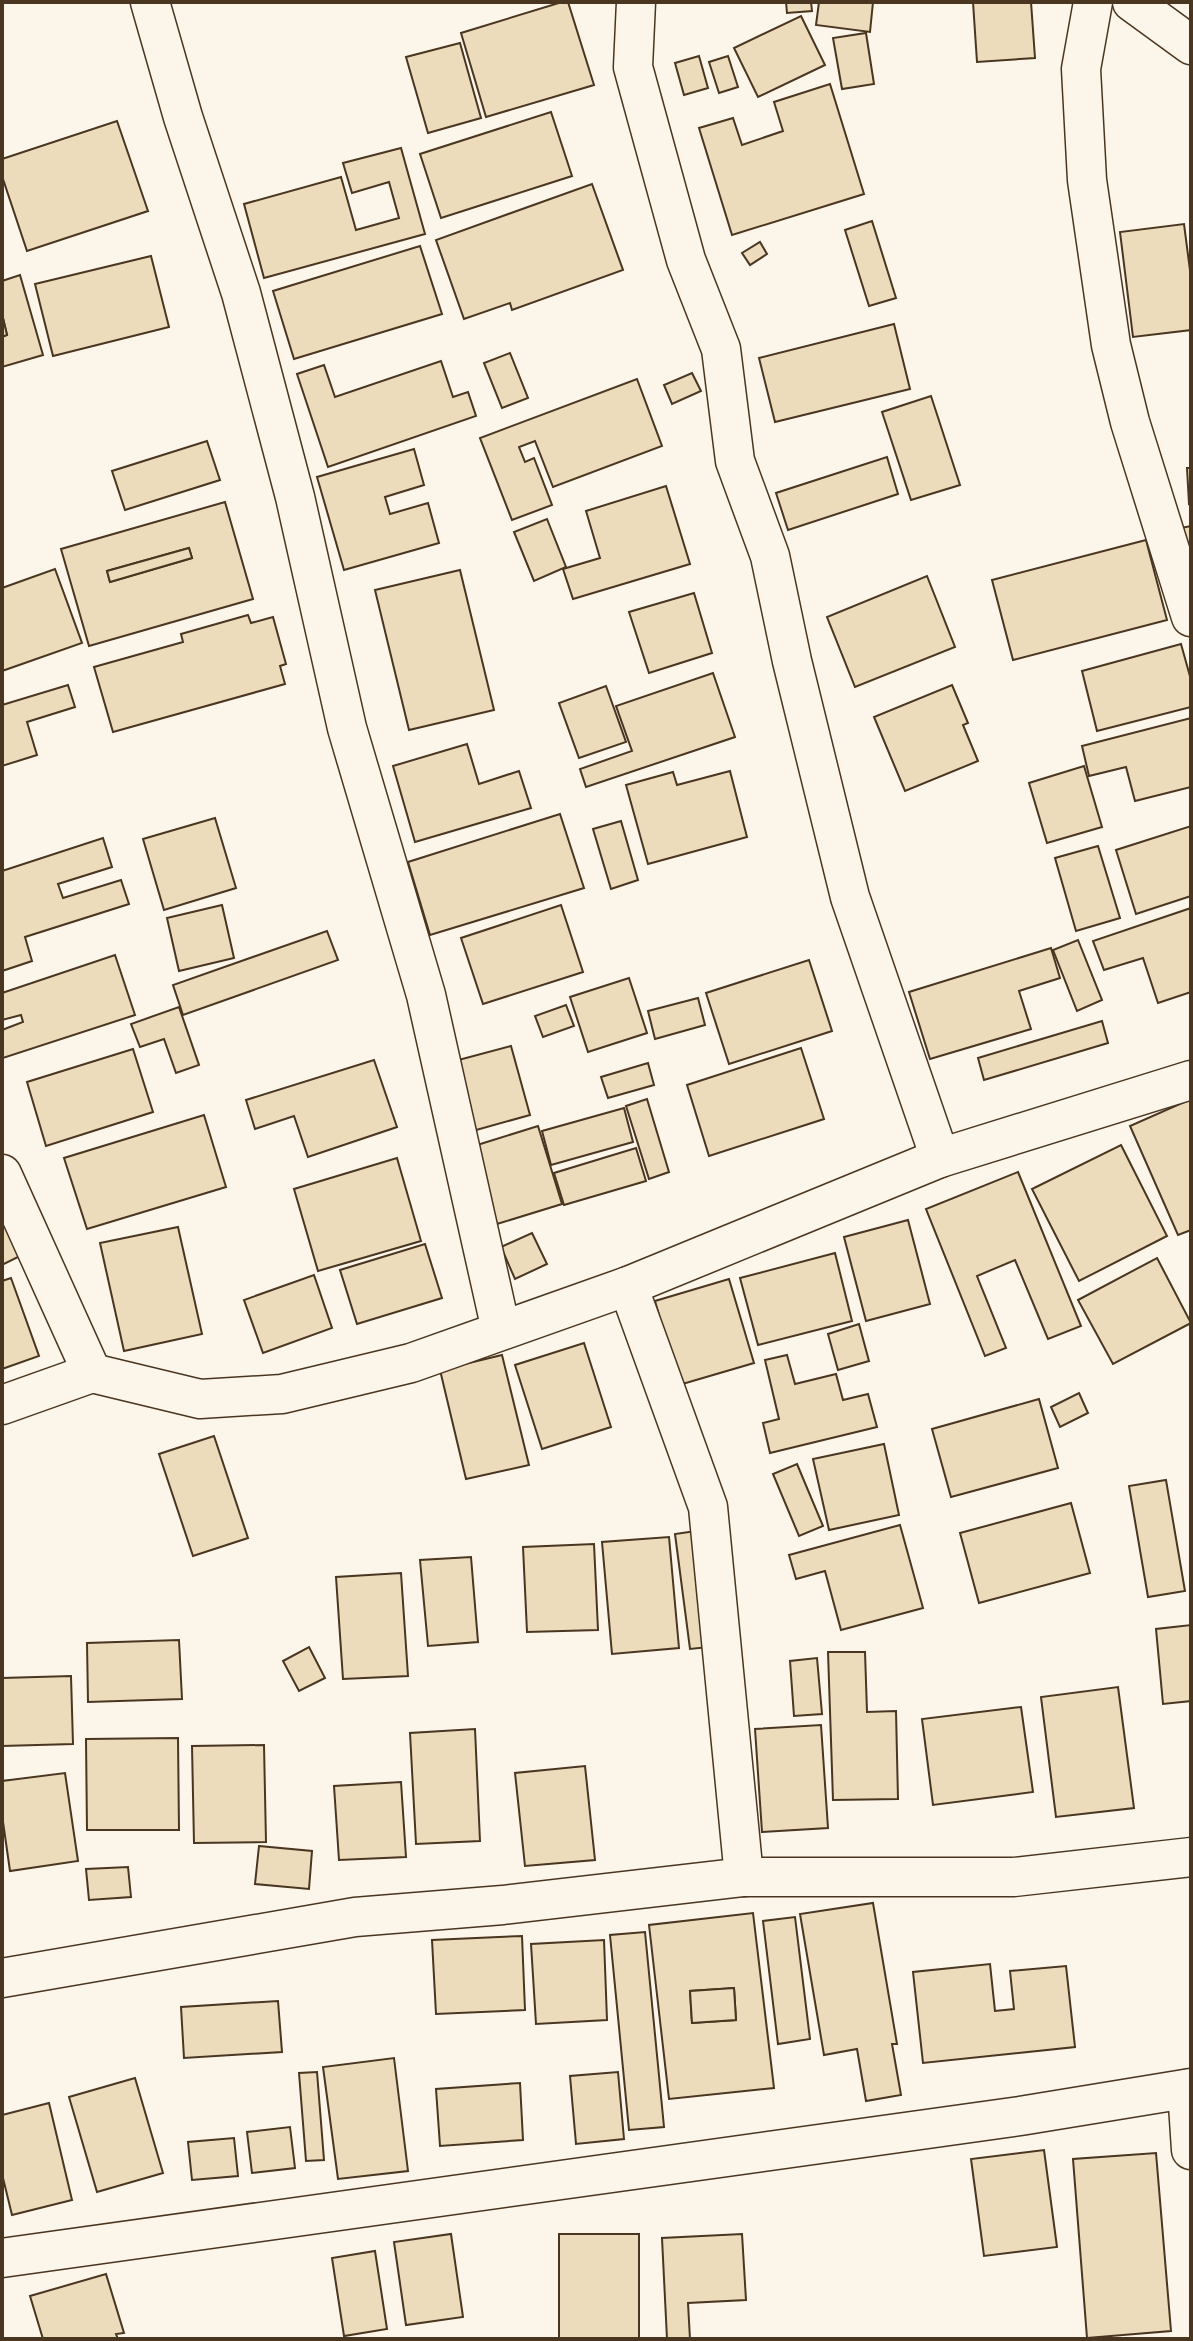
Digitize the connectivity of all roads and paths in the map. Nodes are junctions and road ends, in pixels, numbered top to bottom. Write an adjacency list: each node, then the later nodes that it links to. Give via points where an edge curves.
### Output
1 (150, 2): 11 (street, via 241,293 295,497 347,728 426,995)
2 (636, 2): 8 (street, via 633,67 686,260 721,349 735,461 770,556 850,897)
3 (1093, 2): 6 (street, via 1081,69 1087,180 1111,345)
4 (1132, 2): 5 (street)
5 (1191, 45)
6 (1191, 617)
7 (1191, 1080): 8 (street)
8 (940, 1158): 10 (street)
9 (2, 1174): 12 (street)
10 (628, 1286): 11 (street); 15 (street, via 708,1507)
11 (501, 1330): 12 (street, via 411,1363 282,1394 200,1399)
12 (92, 1373): 13 (street)
13 (2, 1405)
14 (1191, 1857): 15 (street, via 1014,1877)
15 (744, 1877): 16 (street, via 355,1917)
16 (2, 1978)
17 (1189, 2089): 18 (street); 19 (street)
18 (1191, 2150)
19 (2, 2258)

